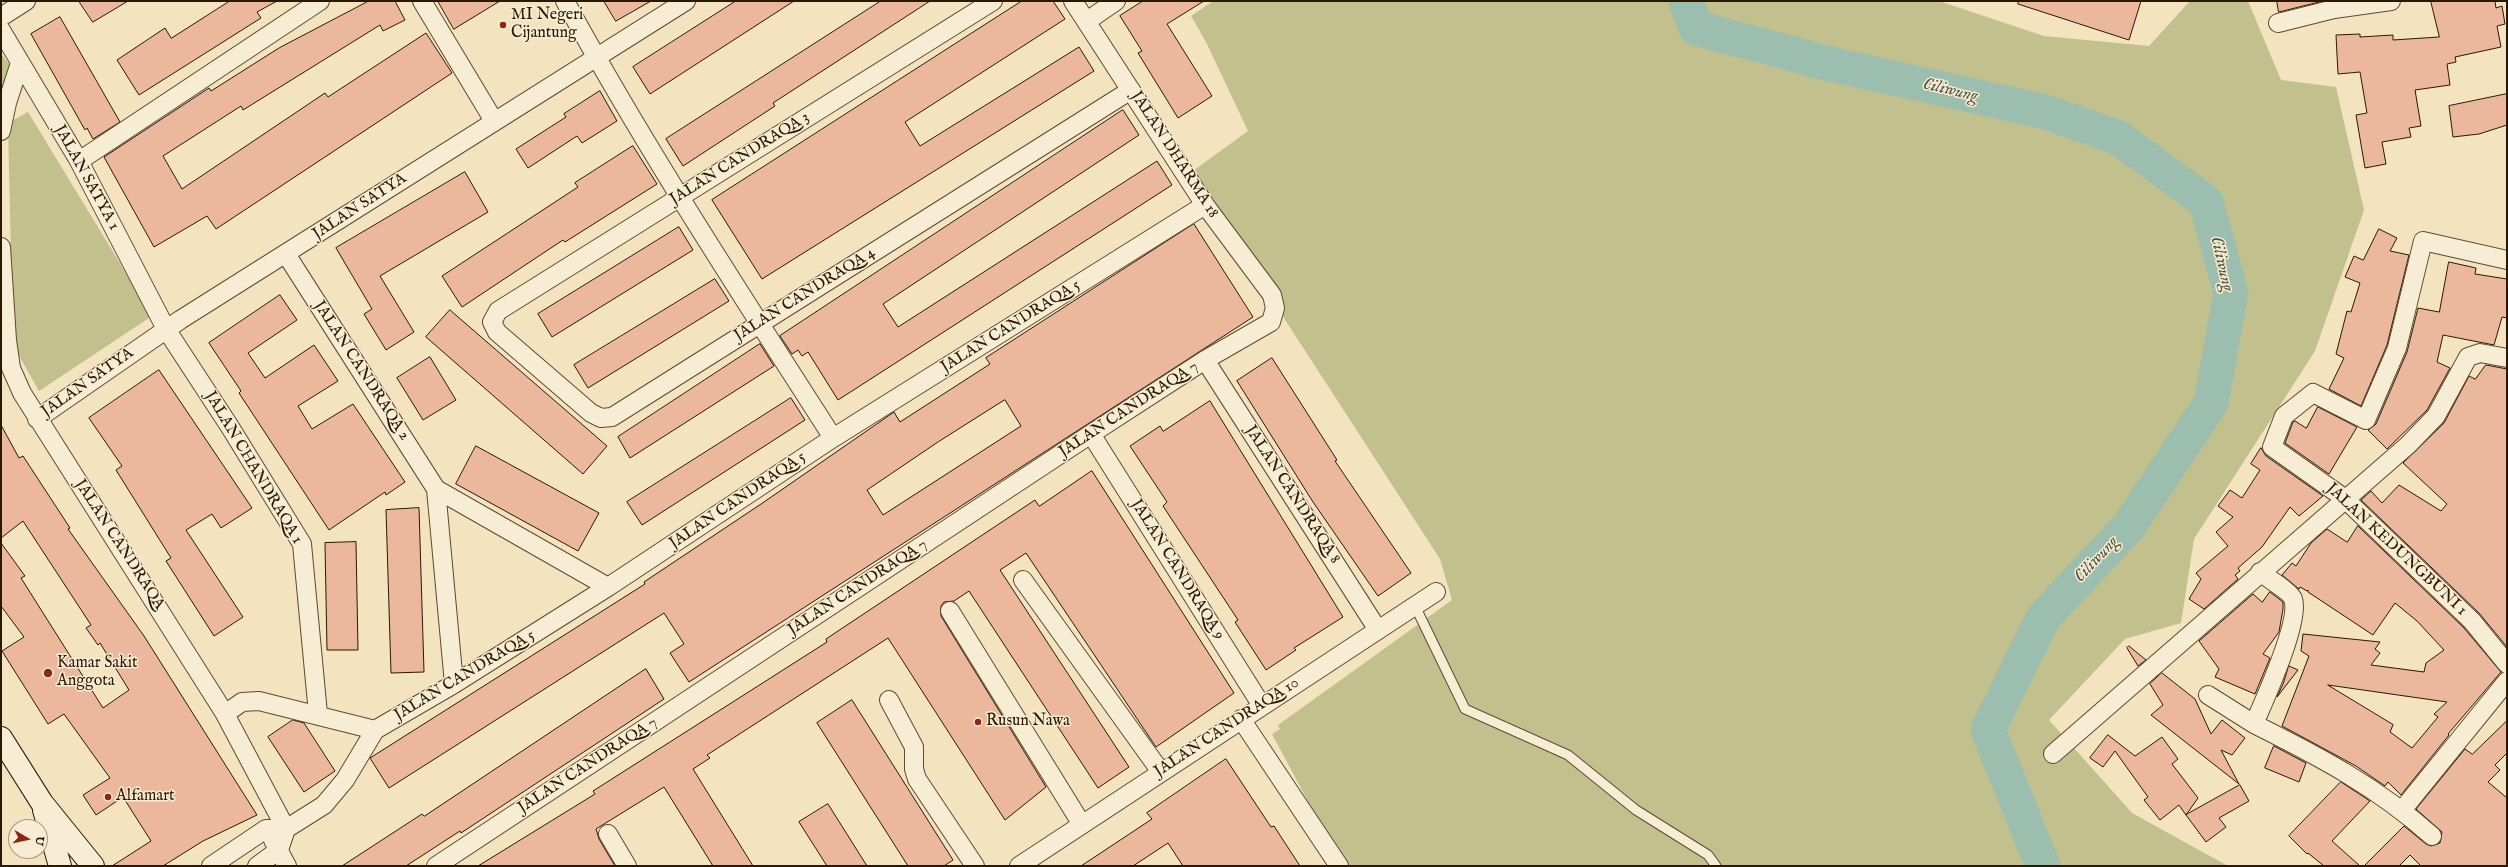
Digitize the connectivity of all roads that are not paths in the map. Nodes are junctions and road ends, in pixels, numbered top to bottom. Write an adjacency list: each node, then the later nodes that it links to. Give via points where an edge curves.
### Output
1 (26, 1): 10 (street)
2 (320, 1): 19 (street)
3 (422, 1): 17 (street)
4 (565, 1): 14 (street)
5 (686, 1): 14 (street, JALAN SATYA)
6 (993, 1): 20 (street, JALAN CANDRAQA 3)
7 (1073, 1): 11 (street, JALAN DHARMA 18)
8 (1116, 1): 11 (street)
9 (2391, 1): 12 (street, via 2334,8)
10 (1, 17)
11 (1087, 21): 16 (street, JALAN DHARMA 18)
12 (2278, 23)
13 (1, 30): 15 (street, JALAN SATYA 1)
14 (595, 57): 17 (street, JALAN SATYA); 20 (street)
15 (20, 63): 18 (street); 19 (street, JALAN SATYA 1)
16 (1131, 90): 21 (street, JALAN DHARMA 18); 27 (street, JALAN CANDRAQA 4)
17 (494, 121): 23 (street, JALAN SATYA)
18 (1, 131)
19 (79, 161): 28 (street, JALAN SATYA 1)
20 (681, 197): 26 (street, JALAN CANDRAQA 3, via 498,311); 27 (street)
21 (1205, 205): 25 (street, JALAN DHARMA 18, via 1272,295); 33 (street, JALAN CANDRAQA 5)
22 (1, 247): 31 (street, JALAN CANDRAQA, via 11,368)
23 (286, 254): 28 (street, JALAN SATYA); 34 (street, JALAN CANDRAQA 2)
24 (2507, 260): 35 (street, JALAN KEDUNGBUNI 1, via 2423,241 2397,348 2366,420 2312,394 2284,416 2272,448)
25 (1275, 308): 30 (street, JALAN CANDRAQA 7, via 1271,322)
26 (492, 322): 27 (street, JALAN CANDRAQA 4, via 497,332 591,413 601,418 612,417)
27 (760, 324): 33 (street)
28 (166, 329): 31 (street, JALAN SATYA); 50 (street, JALAN CHANDRAQA 1, via 302,544)
29 (2507, 358): 35 (street, via 2480,353 2468,357 2436,416 2408,445)
30 (1205, 360): 32 (street, JALAN CANDRAQA 7); 42 (street, JALAN CANDRAQA 8)
31 (37, 419): 49 (street, JALAN CANDRAQA, via 129,559)
32 (1091, 434): 48 (street, JALAN CANDRAQA 9); 70 (street, JALAN CANDRAQA 7)
33 (833, 438): 38 (street, JALAN CANDRAQA 5)
34 (436, 489): 38 (street, JALAN CANDRAQA 2); 45 (street, JALAN CANDRAQA 2)
35 (2344, 498): 36 (street); 43 (street, JALAN KEDUNGBUNI 1, via 2472,621)
36 (2260, 572): 52 (street, via 2291,595 2294,604 2286,643); 55 (street)
37 (1023, 580): 56 (street)
38 (608, 587): 45 (street, JALAN CANDRAQA 5)
39 (1436, 592): 40 (street, JALAN CANDRAQA 10)
40 (1415, 606): 42 (street, JALAN CANDRAQA 10); 75 (lane, via 1465,709 1568,755 1636,810 1708,855)
41 (950, 611): 59 (street)
42 (1378, 630): 48 (street, JALAN CANDRAQA 10)
43 (2507, 664)
44 (2507, 681): 58 (street)
45 (454, 684): 53 (street, JALAN CANDRAQA 5)
46 (2208, 696): 52 (street)
47 (889, 700): 72 (street, via 914,747 914,769 917,779)
48 (1262, 706): 51 (street, JALAN CANDRAQA 10)
49 (225, 714): 50 (street, via 238,704 252,701); 60 (street, JALAN CANDRAQA)
50 (318, 714): 53 (street)
51 (1241, 720): 56 (street, JALAN CANDRAQA 10); 74 (street)
52 (2254, 724): 58 (street, via 2353,775)
53 (375, 730): 60 (street, JALAN CANDRAQA 5, via 337,791 324,805)
54 (1, 738): 57 (main road)
55 (2053, 754)
56 (1161, 772): 59 (street, JALAN CANDRAQA 10)
57 (42, 803): 65 (main road); 66 (main road)
58 (2403, 809): 63 (street)
59 (1082, 823): 73 (street, JALAN CANDRAQA 10)
60 (291, 826): 61 (street); 64 (street)
61 (266, 830): 64 (street); 67 (street)
62 (608, 834): 71 (street)
63 (2432, 836)
64 (279, 850): 68 (street); 69 (street)
65 (60, 866)
66 (93, 866)
67 (211, 866)
68 (257, 866)
69 (287, 866)
70 (436, 866)
71 (627, 866)
72 (975, 866)
73 (1019, 866)
74 (1339, 866)
75 (1716, 866)

